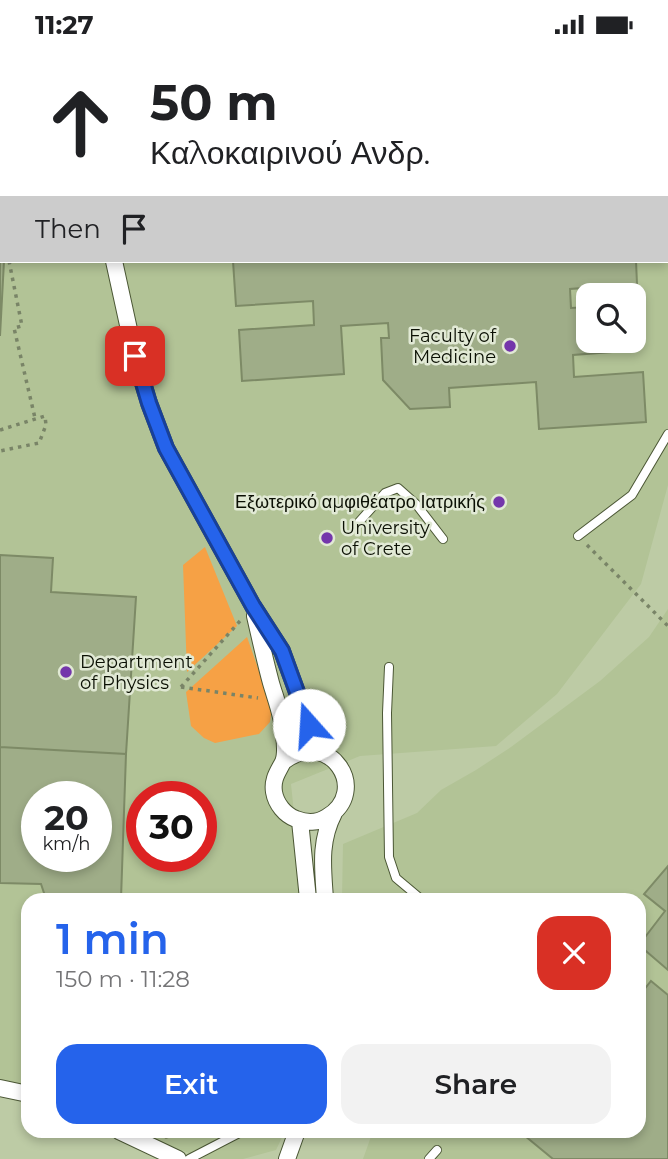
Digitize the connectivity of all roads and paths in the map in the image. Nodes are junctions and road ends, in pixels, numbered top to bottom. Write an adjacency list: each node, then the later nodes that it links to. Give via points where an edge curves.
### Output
1 (9, 263): 3 (path, via 22,326 14,328)
2 (114, 263): 10 (street, via 135,356 166,448)
3 (35, 418): 4 (path); 6 (path, via 46,416 39,443)
4 (0, 431)
5 (668, 434): 8 (lane, via 632,495)
6 (0, 451)
7 (359, 522): 9 (lane, via 385,492 398,488)
8 (578, 536): 11 (path)
9 (443, 539)
10 (253, 606): 13 (street); 13 (path, via 181,687); 14 (street, via 282,651 314,739)
11 (668, 626)
12 (389, 667): 20 (lane, via 388,849 396,878)
13 (276, 701): 15 (street, via 284,733)
14 (325, 753): 15 (street, via 303,750); 16 (street, via 335,759 345,780 342,803)
15 (284, 761): 17 (street, via 274,778 274,794 282,810)
16 (334, 812): 17 (street, via 324,819); 19 (street, via 323,843)
17 (300, 821): 18 (street)
18 (307, 893)
19 (325, 893)
20 (414, 893)
21 (0, 1088): 22 (street)
22 (21, 1092)
23 (134, 1138): 28 (street)
24 (230, 1138): 29 (lane)
25 (294, 1138): 27 (street)
26 (437, 1150): 31 (lane)
27 (288, 1155): 30 (street)
28 (178, 1159)
29 (189, 1159)
30 (274, 1159)
31 (429, 1159)

